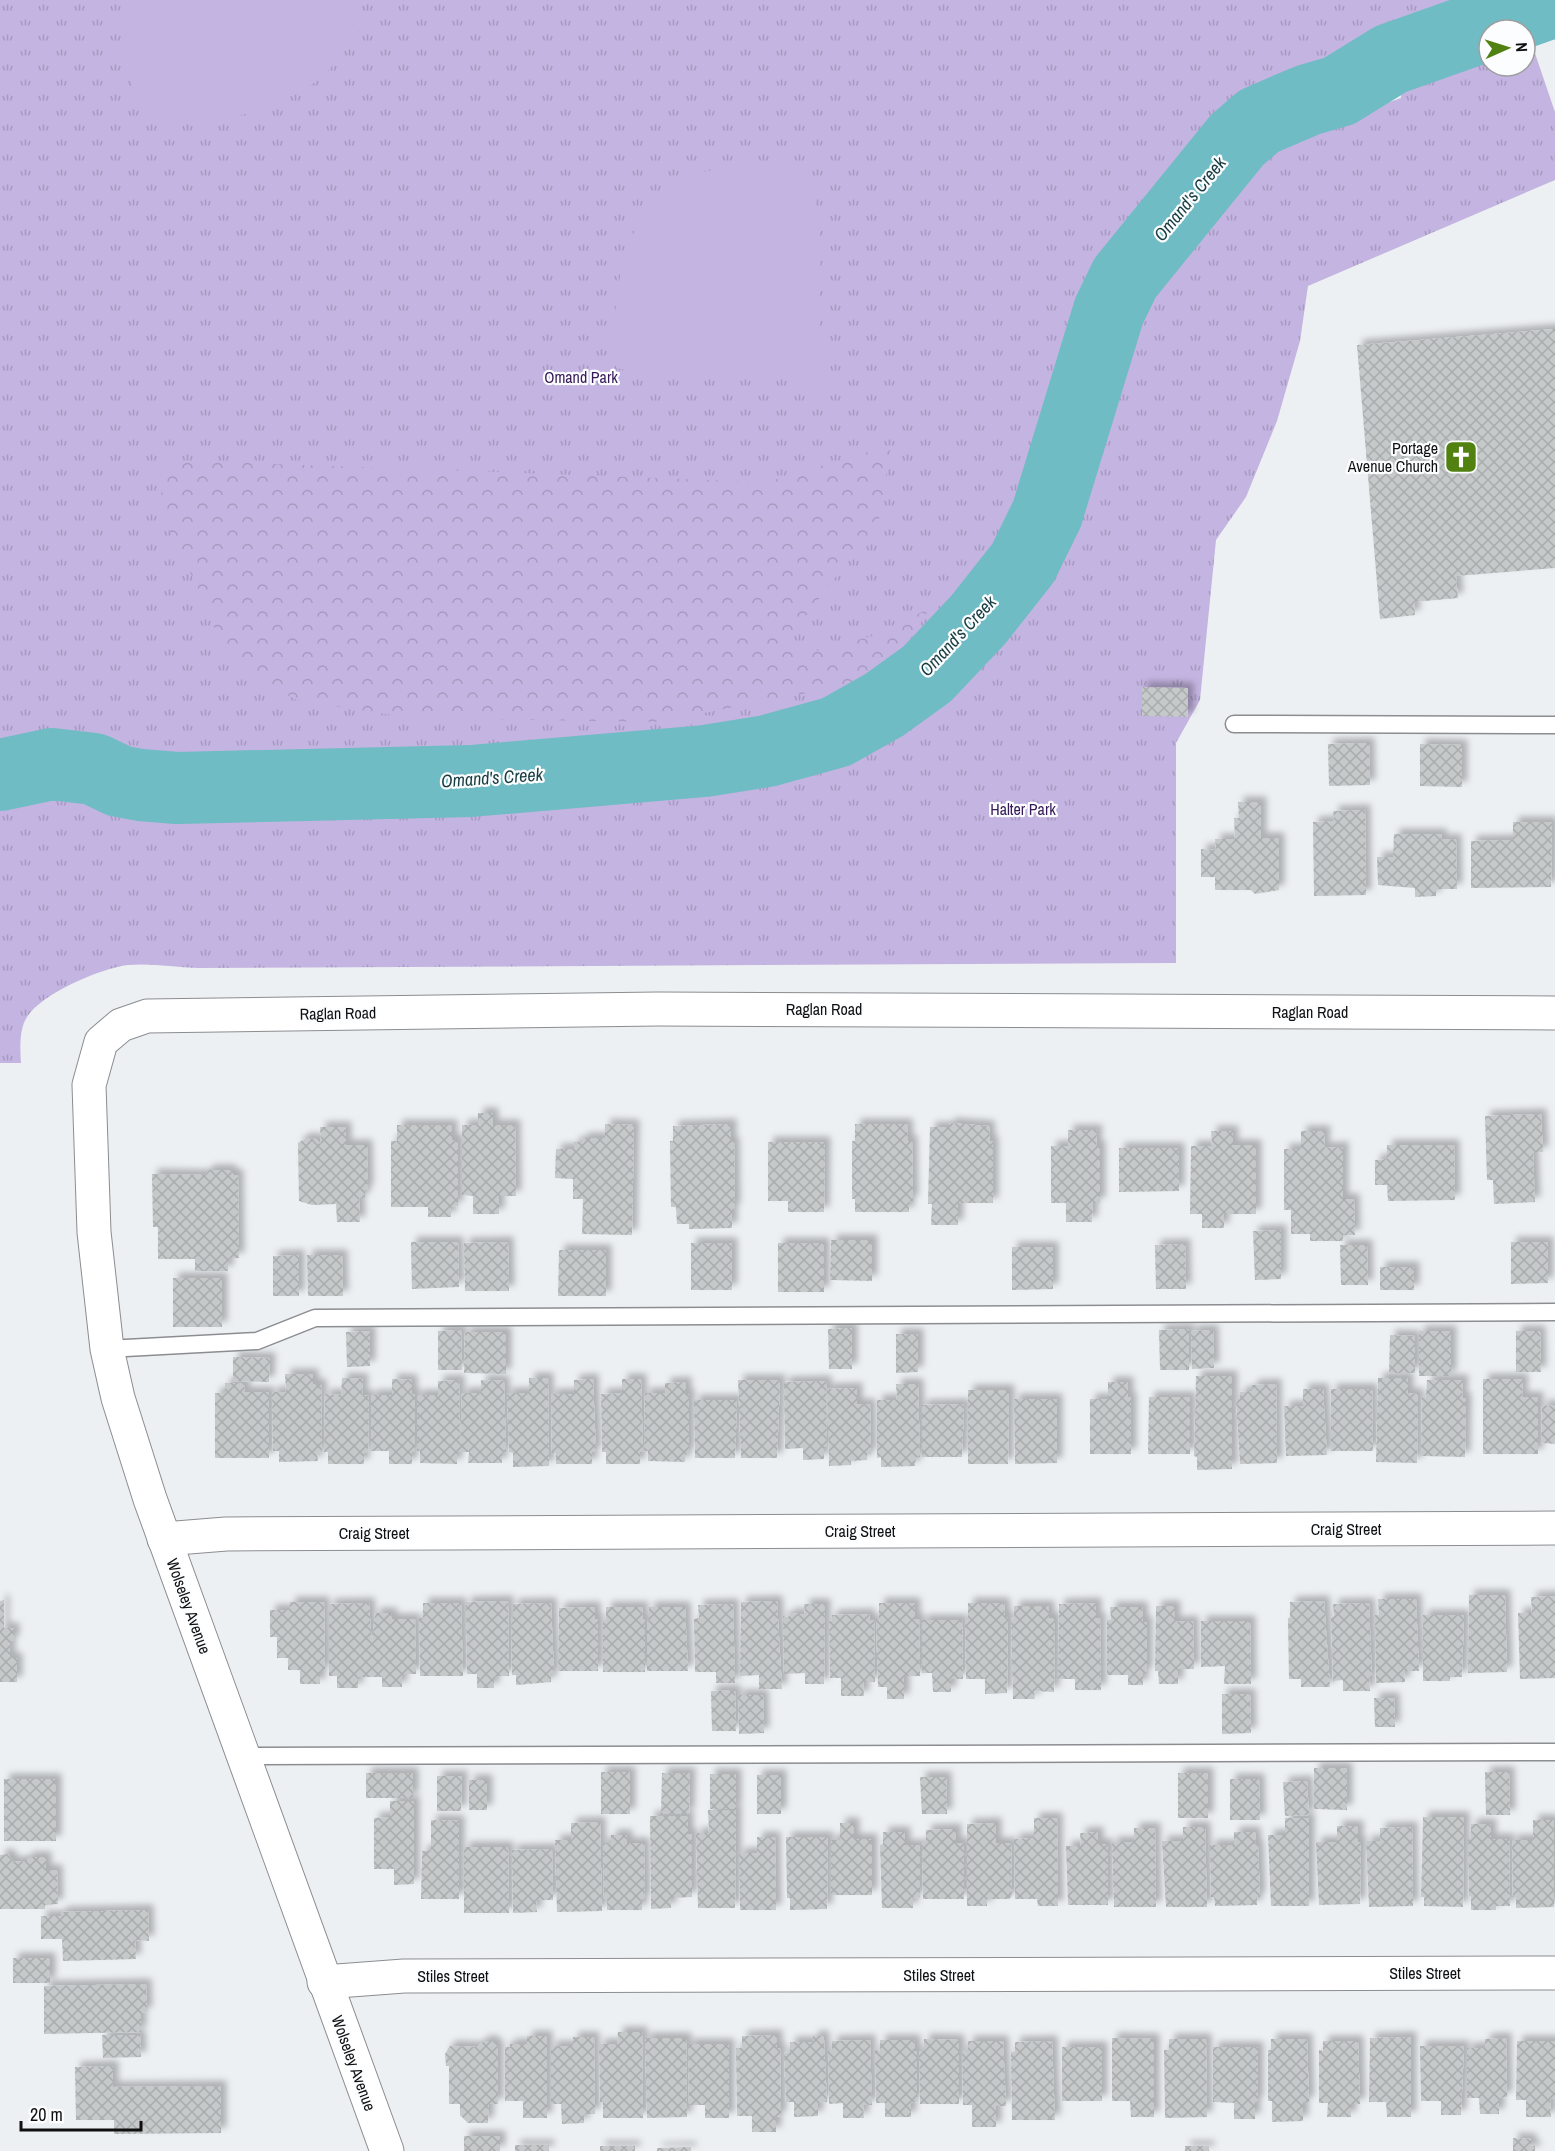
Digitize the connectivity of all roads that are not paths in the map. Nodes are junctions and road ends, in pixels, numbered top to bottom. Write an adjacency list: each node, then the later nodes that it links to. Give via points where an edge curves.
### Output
1 (1234, 724): 2 (lane)
2 (1555, 725)
3 (1555, 1013): 4 (street, Raglan Road, via 658,1009 147,1016 121,1025)
4 (101, 1042): 6 (street, Wolseley Avenue, via 88,1085 88,1121 94,1232)
5 (1555, 1312): 6 (lane, via 315,1318 257,1341)
6 (107, 1349): 8 (street, Wolseley Avenue, via 118,1398)
7 (1555, 1528): 8 (street, Craig Street, via 226,1534)
8 (164, 1539): 10 (street, Wolseley Avenue)
9 (1555, 1752): 10 (lane)
10 (242, 1756): 12 (street, Wolseley Avenue)
11 (1555, 1973): 12 (street, Stiles Street, via 394,1976)
12 (324, 1982): 13 (street, Wolseley Avenue)
13 (387, 2151)

